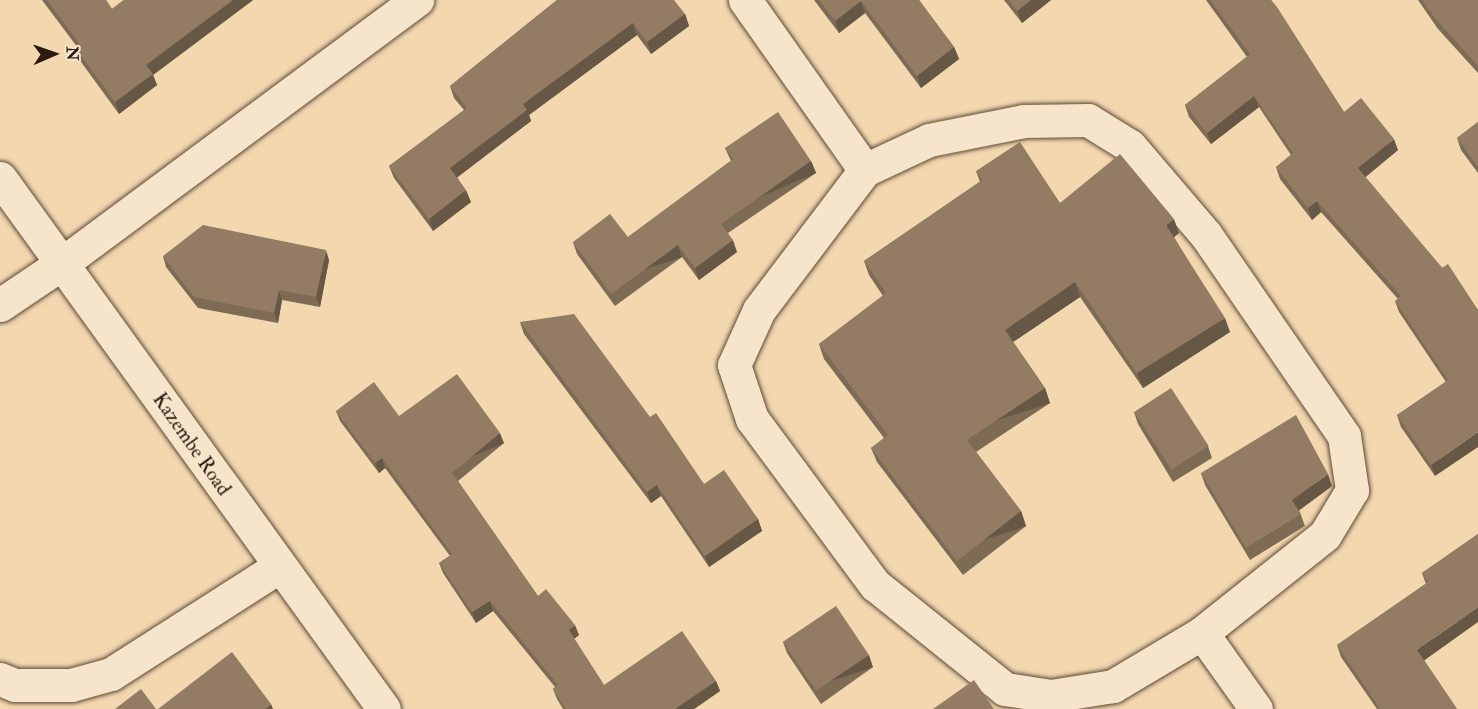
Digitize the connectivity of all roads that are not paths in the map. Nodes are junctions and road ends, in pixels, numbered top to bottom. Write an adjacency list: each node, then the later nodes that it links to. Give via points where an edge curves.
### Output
1 (417, 0): 5 (street)
2 (745, 0): 3 (street)
3 (865, 170): 8 (street, via 759,310 734,365 752,419 875,585 1005,689 1051,696 1113,686); 8 (street, via 929,140 1024,121 1088,120 1130,146 1206,236 1344,436 1352,489 1325,535)
4 (0, 178): 5 (street, Kazembe Road)
5 (64, 262): 6 (street); 7 (street, Kazembe Road)
6 (0, 305)
7 (278, 567): 9 (street, via 111,674 70,685 15,685); 10 (street, Kazembe Road)
8 (1202, 633): 11 (street)
9 (0, 679)
10 (384, 709)
11 (1256, 709)

